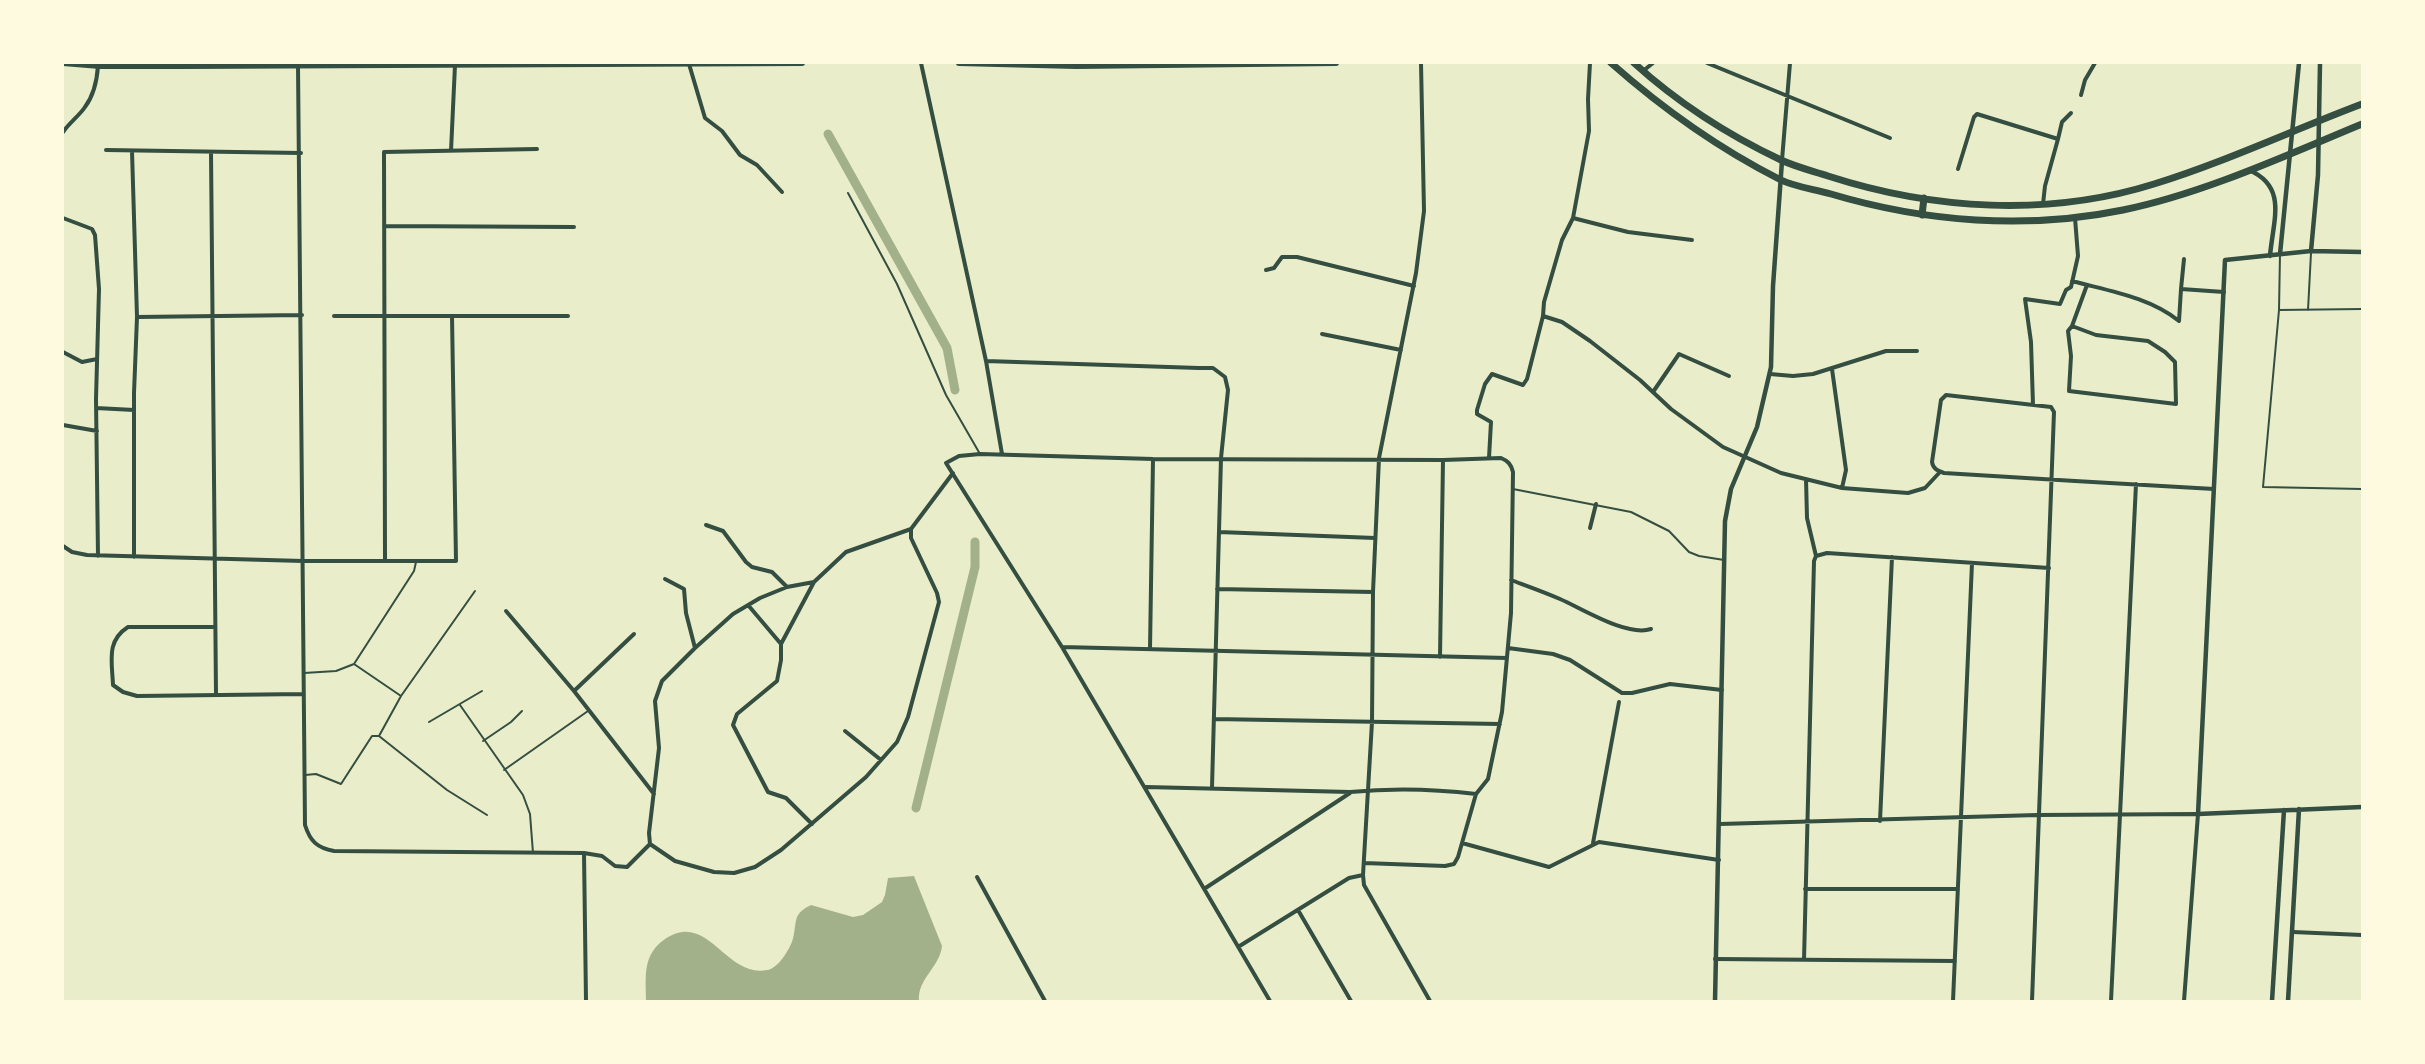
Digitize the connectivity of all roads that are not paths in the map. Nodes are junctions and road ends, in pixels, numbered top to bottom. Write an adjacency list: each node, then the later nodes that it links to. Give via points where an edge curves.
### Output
1 (63, 63): 19 (main road)
2 (802, 63): 17 (main road)
3 (921, 63): 82 (street)
4 (959, 63): 5 (main road)
5 (1336, 63)
6 (1421, 63): 62 (street, via 1424,211)
7 (1590, 63): 50 (street, via 1589,131)
8 (1611, 63): 42 (highway, via 1665,108)
9 (1634, 63): 20 (highway)
10 (1653, 63): 20 (street)
11 (1707, 63): 22 (street)
12 (1790, 63): 22 (street)
13 (2095, 63): 21 (street)
14 (2299, 63): 28 (street)
15 (2320, 63): 25 (street)
16 (298, 64): 18 (main road); 19 (main road); 37 (street)
17 (689, 64): 18 (main road); 43 (street, via 705,118)
18 (455, 65): 35 (street)
19 (98, 66): 27 (street, via 92,95)
20 (1642, 71): 39 (highway, via 1724,130)
21 (2081, 95)
22 (1789, 97): 29 (street); 39 (street)
23 (2362, 104): 25 (highway)
24 (2071, 113): 30 (street, via 2062,122)
25 (2319, 122): 28 (highway); 31 (street)
26 (2362, 124): 31 (highway)
27 (63, 132)
28 (2291, 134): 38 (street); 46 (highway, via 2154,184)
29 (1890, 138)
30 (2058, 139): 40 (street, via 1977,114); 46 (street)
31 (2319, 142): 38 (highway); 54 (street)
32 (537, 149): 35 (street)
33 (106, 150): 34 (street)
34 (132, 151): 36 (street); 75 (street)
35 (451, 151): 51 (street, via 384,152)
36 (211, 152): 37 (street); 69 (street)
37 (301, 153): 68 (street)
38 (2289, 154): 41 (highway); 56 (street)
39 (1782, 161): 42 (street); 45 (highway, via 1870,188)
40 (1958, 169)
41 (2248, 170): 48 (highway, via 2168,199); 57 (street, via 2267,180 2275,195)
42 (1780, 180): 47 (highway); 84 (street)
43 (782, 192)
44 (848, 193): 92 (lane, via 897,284 946,395)
45 (1924, 198): 46 (highway, via 1982,205); 47 (highway)
46 (2043, 205)
47 (1922, 215): 48 (highway, via 2007,221)
48 (2075, 217): 60 (street, via 2078,255)
49 (63, 218): 81 (street, via 92,229 95,235 99,290)
50 (1573, 218): 53 (street, via 1628,232); 74 (street, via 1562,240)
51 (384, 226): 52 (street); 71 (street)
52 (574, 227)
53 (1692, 240)
54 (2311, 251): 55 (street); 56 (street); 67 (lane)
55 (2362, 252)
56 (2280, 254): 57 (street); 66 (lane)
57 (2270, 256): 64 (street, via 2225,260)
58 (2184, 259): 63 (street)
59 (1266, 270): 62 (street, via 1274,268 1285,256)
60 (2072, 281): 61 (street); 87 (street, via 2060,304 2025,299)
61 (2087, 285): 63 (street, via 2164,309 2179,321); 76 (street)
62 (1414, 286): 78 (street)
63 (2181, 289): 64 (street)
64 (2224, 292): 107 (street)
65 (2362, 309): 67 (lane)
66 (2279, 310): 67 (lane); 108 (lane, via 2263,487)
67 (2308, 310)
68 (302, 315): 69 (street); 122 (street)
69 (213, 316): 75 (street); 120 (street)
70 (334, 316): 71 (street)
71 (384, 316): 72 (street); 123 (street)
72 (452, 316): 73 (street); 124 (street, via 456,561)
73 (568, 316)
74 (1543, 316): 86 (street, via 1562,322 1590,341); 97 (street, via 1523,385 1492,374 1485,384 1477,412 1491,422)
75 (137, 317): 89 (street)
76 (2072, 326): 76 (street, via 2096,335 2148,341 2165,352 2175,362 2176,404 2069,391 2068,330)
77 (1322, 334): 78 (street)
78 (1401, 350): 96 (street)
79 (1917, 351): 83 (street, via 1886,351)
80 (63, 352): 81 (street, via 81,362)
81 (97, 359): 88 (street)
82 (986, 361): 93 (street); 95 (street, via 1213,369 1225,377 1228,390)
83 (1832, 369): 84 (street, via 1802,376); 105 (street, via 1846,470)
84 (1770, 374): 94 (street, via 1757,427)
85 (1729, 376): 86 (street, via 1679,354)
86 (1653, 392): 94 (street, via 1723,447)
87 (2033, 405): 100 (street, via 1943,397 1932,462); 103 (street, via 2054,409)
88 (96, 408): 89 (street); 91 (street)
89 (134, 410): 118 (street)
90 (63, 425): 91 (street)
91 (97, 431): 116 (street)
92 (980, 454): 93 (street); 101 (street, via 959,456 946,463)
93 (1002, 454): 98 (street)
94 (1745, 455): 102 (street, via 1781,473); 121 (street, via 1729,495)
95 (1221, 458): 96 (street); 98 (street); 113 (street)
96 (1379, 458): 99 (street); 114 (street)
97 (1489, 458): 99 (street); 106 (street, via 1507,460 1512,466)
98 (1153, 459): 143 (street)
99 (1443, 460): 146 (street)
100 (1942, 472): 103 (street); 105 (street, via 1925,488 1908,493)
101 (953, 473): 112 (street); 140 (street)
102 (1806, 479): 105 (street); 117 (street, via 1807,518)
103 (2053, 480): 104 (street); 126 (street)
104 (2136, 484): 107 (street); 182 (street)
105 (1842, 488)
106 (1513, 489): 109 (lane); 128 (street)
107 (2214, 489): 180 (street)
108 (2362, 489)
109 (1596, 504): 111 (street); 121 (lane, via 1631,512 1669,531 1689,552)
110 (706, 525): 130 (street, via 723,531 746,562 772,572)
111 (1590, 528)
112 (911, 529): 129 (street, via 846,552); 167 (street, via 911,538 939,602 908,717 897,742)
113 (1219, 532): 114 (street); 131 (street)
114 (1375, 538): 133 (street)
115 (63, 546): 116 (street, via 72,552)
116 (99, 556): 118 (street)
117 (1816, 556): 119 (street, via 1827,553); 185 (street)
118 (134, 557): 120 (street)
119 (1892, 557): 125 (street); 184 (street)
120 (214, 559): 122 (street); 136 (street)
121 (1724, 560): 150 (street)
122 (303, 561): 123 (street); 149 (street)
123 (385, 561): 124 (street)
124 (416, 562): 148 (lane)
125 (1972, 563): 126 (street); 183 (street)
126 (2049, 568): 181 (street)
127 (665, 579): 141 (street, via 684,589)
128 (1511, 580): 137 (street, via 1622,627); 142 (street)
129 (814, 582): 130 (street); 139 (street)
130 (787, 587): 134 (street)
131 (1217, 589): 133 (street); 144 (street)
132 (475, 591): 155 (lane)
133 (1373, 592): 145 (street)
134 (748, 605): 139 (street); 141 (street)
135 (506, 611): 152 (street)
136 (215, 627): 153 (street); 153 (street, via 128,627 117,634 111,650 113,685 123,692 137,696)
137 (1652, 630)
138 (634, 634): 152 (street)
139 (781, 644): 186 (street, via 777,681 737,714 733,725 768,792 786,798)
140 (1062, 647): 143 (street); 170 (street)
141 (695, 648): 175 (street, via 662,681 656,700 659,748)
142 (1508, 648): 147 (street); 150 (street, via 1570,660 1622,693 1670,684)
143 (1150, 650): 144 (street)
144 (1215, 651): 145 (street); 160 (street)
145 (1372, 655): 146 (street); 162 (street)
146 (1440, 657): 147 (street)
147 (1507, 658): 163 (street)
148 (354, 664): 149 (lane, via 336,671); 155 (lane)
149 (304, 673): 154 (street)
150 (1722, 690): 187 (street)
151 (482, 691): 157 (lane)
152 (574, 692): 159 (street)
153 (216, 694): 154 (street)
154 (304, 694): 169 (street)
155 (401, 696): 165 (lane)
156 (1619, 702): 189 (street)
157 (460, 705): 161 (lane); 166 (lane)
158 (522, 711): 166 (lane)
159 (589, 711): 168 (lane); 175 (street)
160 (1214, 719): 162 (street); 171 (street)
161 (429, 722)
162 (1372, 722): 163 (street); 172 (street)
163 (1500, 724): 174 (street, via 1488,778)
164 (845, 731): 167 (street)
165 (379, 736): 169 (lane, via 372,736 341,784 316,774); 179 (lane, via 447,789)
166 (483, 741): 168 (lane)
167 (881, 760): 186 (street)
168 (504, 770): 191 (lane, via 523,795 530,814)
169 (305, 775): 191 (street, via 305,825 314,843 322,849)
170 (1145, 787): 171 (street); 197 (street)
171 (1212, 787): 173 (street)
172 (1369, 790): 173 (street); 174 (street); 194 (street)
173 (1350, 792): 197 (street)
174 (1476, 794): 188 (street)
175 (654, 795): 190 (street)
176 (2362, 807): 177 (street)
177 (2299, 809): 178 (street); 201 (street)
178 (2284, 810): 180 (street); 217 (street)
179 (487, 814)
180 (2198, 814): 182 (street); 216 (street)
181 (2037, 815): 182 (street); 183 (street); 214 (street)
182 (2119, 815): 215 (street)
183 (1959, 819): 184 (street); 198 (street)
184 (1880, 821): 185 (street)
185 (1806, 822): 187 (street); 199 (street)
186 (812, 824): 190 (street, via 755,867 734,873 714,872 675,861)
187 (1720, 824): 193 (street)
188 (1462, 843): 189 (street, via 1549,867); 194 (street, via 1456,862 1449,866)
189 (1593, 843): 193 (street)
190 (650, 844): 192 (street, via 627,867)
191 (533, 853): 192 (street)
192 (584, 853): 207 (street)
193 (1719, 860): 204 (street)
194 (1364, 862): 195 (street)
195 (1362, 875): 200 (street, via 1349,878); 211 (street)
196 (977, 877): 208 (street)
197 (1204, 889): 203 (street)
198 (1956, 889): 199 (street); 206 (street)
199 (1805, 890): 205 (street)
200 (1298, 910): 203 (street); 210 (street)
201 (2293, 932): 202 (street); 218 (street)
202 (2362, 935)
203 (1238, 947): 209 (street)
204 (1714, 959): 205 (street); 212 (street)
205 (1804, 960): 206 (street)
206 (1955, 961): 213 (street)
207 (585, 1001)
208 (1045, 1001)
209 (1269, 1001)
210 (1351, 1001)
211 (1430, 1001)
212 (1715, 1001)
213 (1953, 1001)
214 (2032, 1001)
215 (2111, 1001)
216 (2184, 1001)
217 (2272, 1001)
218 (2288, 1001)

